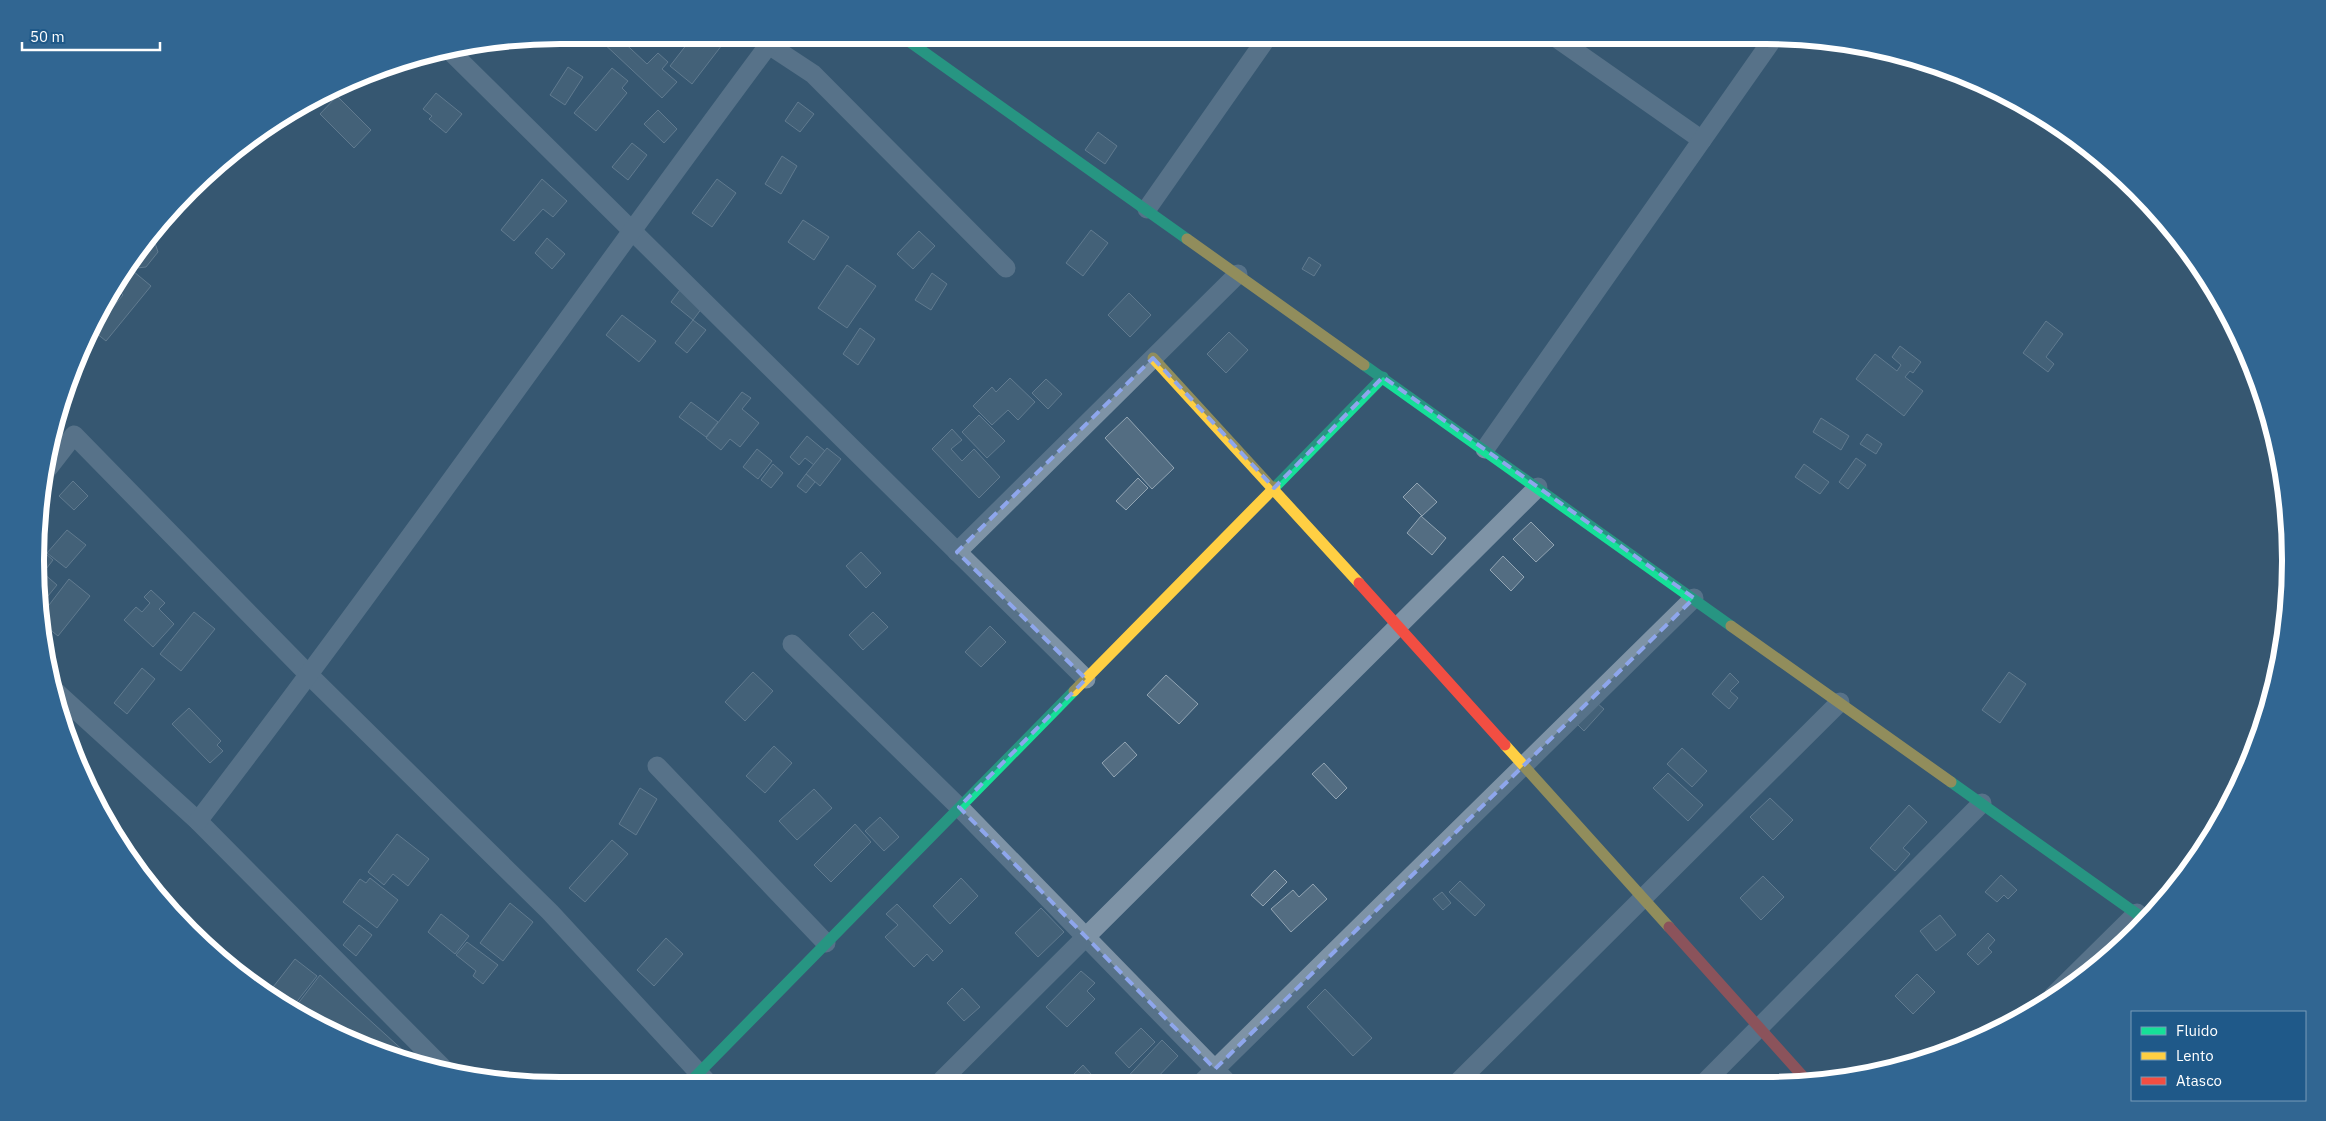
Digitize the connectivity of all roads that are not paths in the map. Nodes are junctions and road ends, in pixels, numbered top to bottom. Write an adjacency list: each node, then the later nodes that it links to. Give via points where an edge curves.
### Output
1 (769, 44): 10 (street)
2 (777, 44): 11 (street, via 813,74)
3 (913, 44): 9 (street)
4 (1263, 44): 9 (street)
5 (1565, 44): 8 (street)
6 (1769, 44): 8 (street)
7 (454, 55): 10 (street)
8 (1702, 140): 15 (street)
9 (1147, 209): 12 (street)
10 (632, 231): 19 (street); 23 (street)
11 (1006, 268)
12 (1238, 274): 13 (street); 14 (street)
13 (1153, 358): 18 (street); 19 (street)
14 (1383, 377): 15 (street); 18 (street)
15 (1485, 450): 17 (street)
16 (54, 462): 23 (street, via 74,436)
17 (1538, 487): 20 (street); 21 (street)
18 (1274, 488): 21 (street); 24 (street)
19 (957, 552): 24 (street)
20 (1694, 598): 26 (street); 28 (street)
21 (1398, 626): 28 (street); 34 (street)
22 (792, 644): 30 (street)
23 (310, 676): 31 (street); 41 (street, via 550,912)
24 (1086, 679): 30 (street)
25 (62, 697): 31 (street)
26 (1840, 702): 29 (street); 32 (street)
27 (657, 766): 35 (street)
28 (1524, 766): 32 (street); 39 (street)
29 (1982, 803): 33 (street); 37 (street)
30 (960, 808): 34 (street); 35 (street)
31 (198, 822): 38 (street)
32 (1643, 898): 37 (street); 46 (street)
33 (2140, 916): 36 (street)
34 (1085, 937): 39 (street); 43 (street)
35 (826, 943): 42 (street)
36 (2090, 962)
37 (1759, 1028): 40 (street); 47 (street)
38 (437, 1062)
39 (1215, 1069): 44 (street); 45 (street)
40 (1802, 1076)
41 (694, 1077)
42 (703, 1077)
43 (945, 1077)
44 (1207, 1077)
45 (1222, 1077)
46 (1463, 1077)
47 (1710, 1077)

